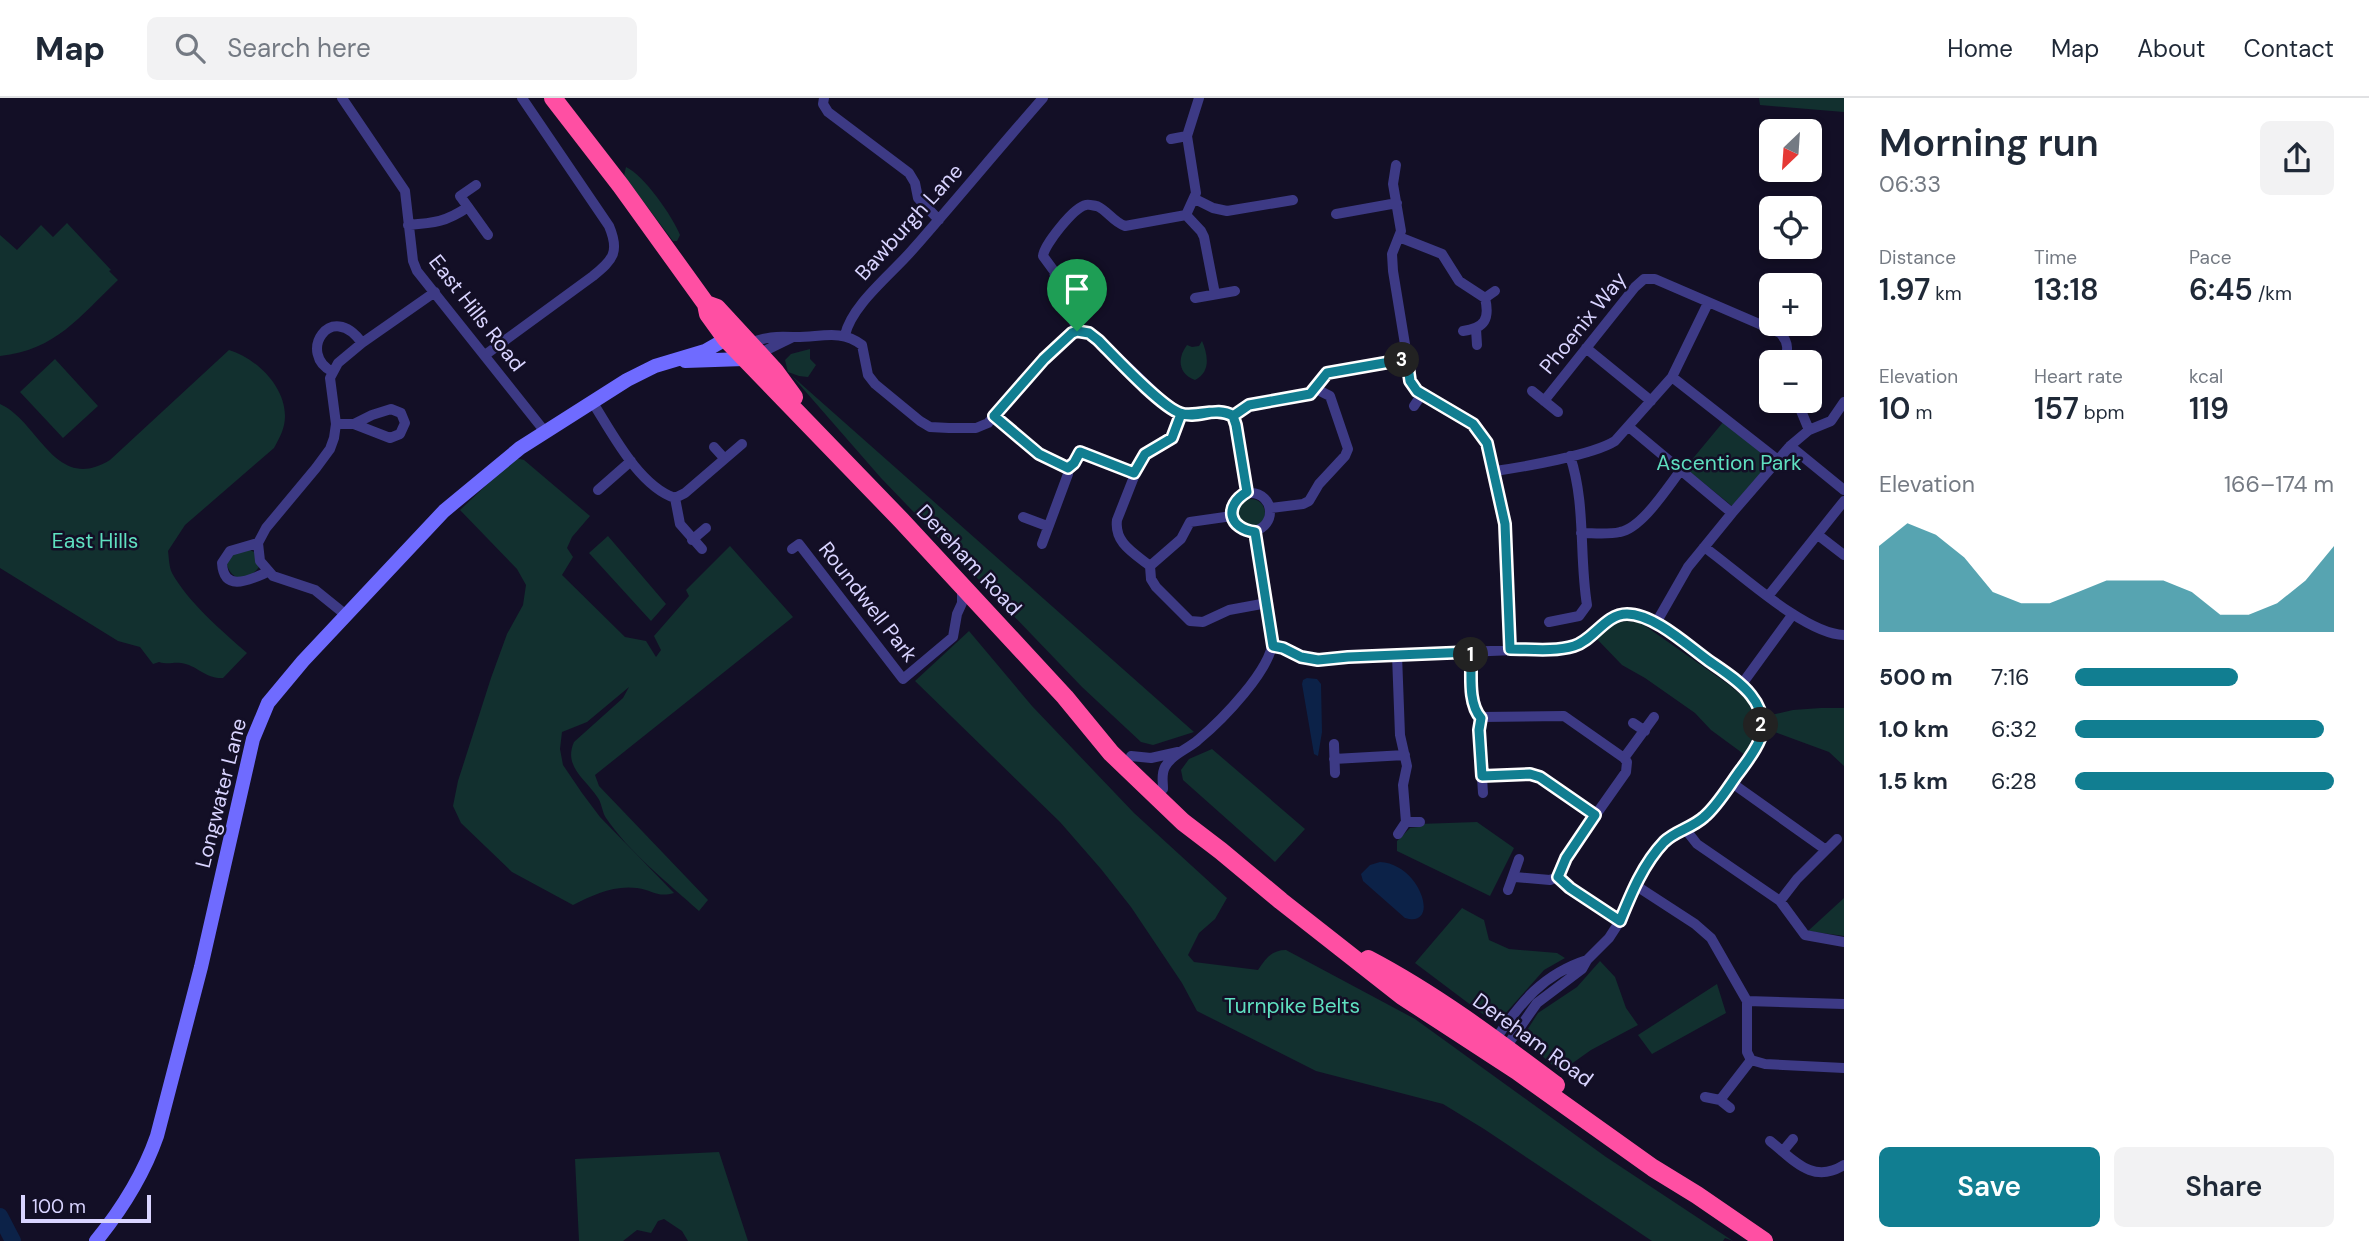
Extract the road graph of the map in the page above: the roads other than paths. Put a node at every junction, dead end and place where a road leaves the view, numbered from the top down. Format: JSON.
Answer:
{"nodes":[{"id":1,"x":342,"y":98,"type":"edge"},
{"id":2,"x":522,"y":98,"type":"edge"},
{"id":3,"x":553,"y":98,"type":"edge"},
{"id":4,"x":824,"y":98,"type":"edge"},
{"id":5,"x":1043,"y":98,"type":"edge"},
{"id":6,"x":1199,"y":98,"type":"edge"},
{"id":7,"x":1187,"y":136,"type":"junction"},
{"id":8,"x":1171,"y":139,"type":"dead end"},
{"id":9,"x":1396,"y":165,"type":"dead end"},
{"id":10,"x":476,"y":185,"type":"dead end"},
{"id":11,"x":1195,"y":199,"type":"junction"},
{"id":12,"x":1293,"y":200,"type":"dead end"},
{"id":13,"x":1397,"y":204,"type":"junction"},
{"id":14,"x":468,"y":207,"type":"junction"},
{"id":15,"x":1336,"y":214,"type":"dead end"},
{"id":16,"x":1186,"y":215,"type":"junction"},
{"id":17,"x":939,"y":220,"type":"junction"},
{"id":18,"x":408,"y":225,"type":"junction"},
{"id":19,"x":488,"y":235,"type":"dead end"},
{"id":20,"x":1399,"y":237,"type":"junction"},
{"id":21,"x":1234,"y":291,"type":"dead end"},
{"id":22,"x":1495,"y":291,"type":"dead end"},
{"id":23,"x":435,"y":292,"type":"junction"},
{"id":24,"x":1214,"y":294,"type":"junction"},
{"id":25,"x":1195,"y":298,"type":"dead end"},
{"id":26,"x":1485,"y":298,"type":"junction"},
{"id":27,"x":1708,"y":303,"type":"junction"},
{"id":28,"x":706,"y":304,"type":"junction"},
{"id":29,"x":1476,"y":329,"type":"junction"},
{"id":30,"x":1077,"y":331,"type":"junction"},
{"id":31,"x":1463,"y":331,"type":"dead end"},
{"id":32,"x":845,"y":335,"type":"junction"},
{"id":33,"x":726,"y":339,"type":"junction"},
{"id":34,"x":362,"y":343,"type":"junction"},
{"id":35,"x":1477,"y":345,"type":"dead end"},
{"id":36,"x":1586,"y":348,"type":"junction"},
{"id":37,"x":1787,"y":350,"type":"edge"},
{"id":38,"x":751,"y":352,"type":"junction"},
{"id":39,"x":485,"y":355,"type":"junction"},
{"id":40,"x":1407,"y":359,"type":"junction"},
{"id":41,"x":676,"y":361,"type":"junction"},
{"id":42,"x":333,"y":372,"type":"junction"},
{"id":43,"x":1672,"y":377,"type":"junction"},
{"id":44,"x":1316,"y":389,"type":"junction"},
{"id":45,"x":1532,"y":391,"type":"dead end"},
{"id":46,"x":1422,"y":394,"type":"junction"},
{"id":47,"x":1544,"y":401,"type":"junction"},
{"id":48,"x":1651,"y":401,"type":"junction"},
{"id":49,"x":1844,"y":402,"type":"edge"},
{"id":50,"x":593,"y":403,"type":"junction"},
{"id":51,"x":1414,"y":406,"type":"dead end"},
{"id":52,"x":1558,"y":412,"type":"dead end"},
{"id":53,"x":1802,"y":413,"type":"edge"},
{"id":54,"x":1181,"y":414,"type":"junction"},
{"id":55,"x":994,"y":416,"type":"junction"},
{"id":56,"x":1233,"y":416,"type":"junction"},
{"id":57,"x":336,"y":424,"type":"junction"},
{"id":58,"x":354,"y":424,"type":"junction"},
{"id":59,"x":1629,"y":427,"type":"junction"},
{"id":60,"x":1809,"y":430,"type":"junction"},
{"id":61,"x":547,"y":433,"type":"junction"},
{"id":62,"x":742,"y":444,"type":"dead end"},
{"id":63,"x":1790,"y":446,"type":"junction"},
{"id":64,"x":714,"y":447,"type":"dead end"},
{"id":65,"x":1570,"y":456,"type":"junction"},
{"id":66,"x":724,"y":458,"type":"junction"},
{"id":67,"x":1778,"y":460,"type":"junction"},
{"id":68,"x":631,"y":461,"type":"junction"},
{"id":69,"x":1068,"y":468,"type":"junction"},
{"id":70,"x":1681,"y":470,"type":"junction"},
{"id":71,"x":1494,"y":471,"type":"junction"},
{"id":72,"x":1134,"y":473,"type":"junction"},
{"id":73,"x":598,"y":490,"type":"dead end"},
{"id":74,"x":1844,"y":490,"type":"edge"},
{"id":75,"x":1247,"y":492,"type":"junction"},
{"id":76,"x":675,"y":498,"type":"junction"},
{"id":77,"x":1844,"y":501,"type":"edge"},
{"id":78,"x":1271,"y":508,"type":"junction"},
{"id":79,"x":1732,"y":513,"type":"junction"},
{"id":80,"x":1232,"y":516,"type":"junction"},
{"id":81,"x":1023,"y":517,"type":"dead end"},
{"id":82,"x":1047,"y":526,"type":"junction"},
{"id":83,"x":706,"y":528,"type":"dead end"},
{"id":84,"x":1255,"y":532,"type":"junction"},
{"id":85,"x":1581,"y":533,"type":"junction"},
{"id":86,"x":1818,"y":535,"type":"junction"},
{"id":87,"x":692,"y":540,"type":"junction"},
{"id":88,"x":258,"y":543,"type":"junction"},
{"id":89,"x":799,"y":543,"type":"dead end"},
{"id":90,"x":1042,"y":544,"type":"dead end"},
{"id":91,"x":1704,"y":547,"type":"junction"},
{"id":92,"x":702,"y":550,"type":"dead end"},
{"id":93,"x":1844,"y":555,"type":"edge"},
{"id":94,"x":1150,"y":566,"type":"junction"},
{"id":95,"x":268,"y":572,"type":"junction"},
{"id":96,"x":962,"y":587,"type":"junction"},
{"id":97,"x":1769,"y":595,"type":"junction"},
{"id":98,"x":1267,"y":603,"type":"junction"},
{"id":99,"x":987,"y":613,"type":"junction"},
{"id":100,"x":957,"y":614,"type":"junction"},
{"id":101,"x":1793,"y":614,"type":"junction"},
{"id":102,"x":346,"y":615,"type":"junction"},
{"id":103,"x":1549,"y":622,"type":"dead end"},
{"id":104,"x":1656,"y":623,"type":"junction"},
{"id":105,"x":1844,"y":635,"type":"edge"},
{"id":106,"x":1273,"y":646,"type":"junction"},
{"id":107,"x":1510,"y":649,"type":"junction"},
{"id":108,"x":1471,"y":652,"type":"junction"},
{"id":109,"x":1396,"y":655,"type":"junction"},
{"id":110,"x":1742,"y":684,"type":"junction"},
{"id":111,"x":1065,"y":697,"type":"junction"},
{"id":112,"x":1654,"y":717,"type":"dead end"},
{"id":113,"x":1481,"y":718,"type":"junction"},
{"id":114,"x":1633,"y":723,"type":"dead end"},
{"id":115,"x":1645,"y":731,"type":"junction"},
{"id":116,"x":1334,"y":744,"type":"dead end"},
{"id":117,"x":1180,"y":751,"type":"junction"},
{"id":118,"x":1405,"y":755,"type":"junction"},
{"id":119,"x":1130,"y":756,"type":"junction"},
{"id":120,"x":1624,"y":758,"type":"junction"},
{"id":121,"x":1334,"y":759,"type":"junction"},
{"id":122,"x":1335,"y":773,"type":"dead end"},
{"id":123,"x":1482,"y":776,"type":"junction"},
{"id":124,"x":1732,"y":783,"type":"junction"},
{"id":125,"x":1163,"y":789,"type":"junction"},
{"id":126,"x":1482,"y":793,"type":"dead end"},
{"id":127,"x":1595,"y":815,"type":"junction"},
{"id":128,"x":1406,"y":822,"type":"junction"},
{"id":129,"x":1420,"y":822,"type":"dead end"},
{"id":130,"x":1686,"y":830,"type":"junction"},
{"id":131,"x":1398,"y":834,"type":"dead end"},
{"id":132,"x":1837,"y":839,"type":"dead end"},
{"id":133,"x":1221,"y":850,"type":"junction"},
{"id":134,"x":1826,"y":850,"type":"junction"},
{"id":135,"x":1519,"y":859,"type":"dead end"},
{"id":136,"x":1514,"y":877,"type":"junction"},
{"id":137,"x":1558,"y":877,"type":"junction"},
{"id":138,"x":1635,"y":885,"type":"junction"},
{"id":139,"x":1508,"y":890,"type":"dead end"},
{"id":140,"x":1780,"y":901,"type":"junction"},
{"id":141,"x":1620,"y":921,"type":"junction"},
{"id":142,"x":1844,"y":942,"type":"edge"},
{"id":143,"x":1747,"y":1001,"type":"junction"},
{"id":144,"x":1844,"y":1004,"type":"edge"},
{"id":145,"x":1498,"y":1047,"type":"junction"},
{"id":146,"x":1751,"y":1060,"type":"junction"},
{"id":147,"x":1844,"y":1068,"type":"edge"},
{"id":148,"x":1705,"y":1097,"type":"dead end"},
{"id":149,"x":1720,"y":1100,"type":"junction"},
{"id":150,"x":1730,"y":1108,"type":"dead end"},
{"id":151,"x":1793,"y":1139,"type":"dead end"},
{"id":152,"x":1770,"y":1141,"type":"dead end"},
{"id":153,"x":1783,"y":1151,"type":"junction"},
{"id":154,"x":1844,"y":1165,"type":"edge"},
{"id":155,"x":96,"y":1241,"type":"edge"},
{"id":156,"x":1764,"y":1241,"type":"edge"}],
"edges":[{"from":1,"to":18,"type":"street","name":"East Hills Road"},
{"from":2,"to":39,"type":"street"},
{"from":3,"to":28,"type":"highway","name":"Dereham Road"},
{"from":4,"to":17,"type":"street"},
{"from":5,"to":17,"type":"street","name":"Bawburgh Lane"},
{"from":6,"to":7,"type":"street"},
{"from":7,"to":8,"type":"street"},
{"from":7,"to":11,"type":"street"},
{"from":9,"to":13,"type":"street"},
{"from":10,"to":14,"type":"street"},
{"from":11,"to":12,"type":"street"},
{"from":11,"to":16,"type":"street"},
{"from":13,"to":15,"type":"street"},
{"from":13,"to":20,"type":"street"},
{"from":14,"to":18,"type":"street"},
{"from":14,"to":19,"type":"street"},
{"from":16,"to":24,"type":"street"},
{"from":16,"to":30,"type":"street"},
{"from":17,"to":32,"type":"street","name":"Bawburgh Lane"},
{"from":18,"to":23,"type":"street","name":"East Hills Road"},
{"from":20,"to":26,"type":"street"},
{"from":20,"to":40,"type":"street"},
{"from":21,"to":24,"type":"street"},
{"from":22,"to":26,"type":"street"},
{"from":23,"to":34,"type":"street"},
{"from":23,"to":39,"type":"street","name":"East Hills Road"},
{"from":24,"to":25,"type":"street"},
{"from":26,"to":29,"type":"street"},
{"from":27,"to":36,"type":"street","name":"Phoenix Way"},
{"from":27,"to":37,"type":"street","name":"Phoenix Way"},
{"from":27,"to":43,"type":"street"},
{"from":28,"to":33,"type":"highway","name":"Dereham Road"},
{"from":28,"to":38,"type":"highway","name":"Dereham Road"},
{"from":29,"to":31,"type":"street"},
{"from":29,"to":35,"type":"street"},
{"from":30,"to":54,"type":"street"},
{"from":30,"to":55,"type":"street"},
{"from":32,"to":38,"type":"street"},
{"from":32,"to":55,"type":"street"},
{"from":33,"to":38,"type":"highway","name":"Dereham Road"},
{"from":33,"to":41,"type":"street","name":"Longwater Lane"},
{"from":34,"to":42,"type":"street"},
{"from":34,"to":42,"type":"street"},
{"from":36,"to":47,"type":"street","name":"Phoenix Way"},
{"from":36,"to":48,"type":"street"},
{"from":38,"to":41,"type":"street","name":"Longwater Lane"},
{"from":38,"to":96,"type":"highway","name":"Dereham Road"},
{"from":39,"to":61,"type":"street","name":"East Hills Road"},
{"from":40,"to":44,"type":"street"},
{"from":40,"to":46,"type":"street"},
{"from":41,"to":50,"type":"street","name":"Longwater Lane"},
{"from":42,"to":57,"type":"street"},
{"from":43,"to":48,"type":"street"},
{"from":43,"to":67,"type":"street"},
{"from":44,"to":56,"type":"street"},
{"from":44,"to":78,"type":"street"},
{"from":45,"to":47,"type":"street","name":"Phoenix Way"},
{"from":46,"to":51,"type":"street"},
{"from":46,"to":71,"type":"street"},
{"from":47,"to":52,"type":"street","name":"Phoenix Way"},
{"from":48,"to":59,"type":"street"},
{"from":49,"to":60,"type":"street"},
{"from":50,"to":61,"type":"street","name":"Longwater Lane"},
{"from":50,"to":68,"type":"street"},
{"from":53,"to":60,"type":"street"},
{"from":54,"to":56,"type":"street"},
{"from":54,"to":72,"type":"street"},
{"from":55,"to":69,"type":"street"},
{"from":56,"to":75,"type":"street"},
{"from":57,"to":58,"type":"street"},
{"from":57,"to":88,"type":"street"},
{"from":58,"to":58,"type":"street"},
{"from":59,"to":65,"type":"street"},
{"from":59,"to":70,"type":"street"},
{"from":60,"to":63,"type":"street"},
{"from":61,"to":102,"type":"street","name":"Longwater Lane"},
{"from":62,"to":66,"type":"street"},
{"from":63,"to":67,"type":"street"},
{"from":63,"to":74,"type":"street"},
{"from":64,"to":66,"type":"street"},
{"from":65,"to":71,"type":"street"},
{"from":65,"to":85,"type":"street"},
{"from":66,"to":76,"type":"street"},
{"from":67,"to":79,"type":"street"},
{"from":68,"to":73,"type":"street"},
{"from":68,"to":76,"type":"street"},
{"from":69,"to":72,"type":"street"},
{"from":69,"to":82,"type":"street"},
{"from":70,"to":79,"type":"street"},
{"from":70,"to":85,"type":"street"},
{"from":71,"to":107,"type":"street"},
{"from":72,"to":94,"type":"street"},
{"from":75,"to":78,"type":"street"},
{"from":75,"to":80,"type":"street"},
{"from":76,"to":87,"type":"street"},
{"from":77,"to":86,"type":"street"},
{"from":78,"to":84,"type":"street"},
{"from":79,"to":91,"type":"street"},
{"from":80,"to":84,"type":"street"},
{"from":80,"to":94,"type":"street"},
{"from":81,"to":82,"type":"street"},
{"from":82,"to":90,"type":"street"},
{"from":83,"to":87,"type":"street"},
{"from":84,"to":98,"type":"street"},
{"from":85,"to":103,"type":"street"},
{"from":86,"to":93,"type":"street"},
{"from":86,"to":97,"type":"street"},
{"from":87,"to":92,"type":"street"},
{"from":88,"to":95,"type":"street"},
{"from":88,"to":95,"type":"street"},
{"from":89,"to":100,"type":"street","name":"Roundwell Park"},
{"from":91,"to":97,"type":"street"},
{"from":91,"to":104,"type":"street"},
{"from":94,"to":98,"type":"street"},
{"from":95,"to":102,"type":"street"},
{"from":96,"to":99,"type":"highway","name":"Dereham Road"},
{"from":96,"to":100,"type":"street","name":"Roundwell Park"},
{"from":97,"to":101,"type":"street"},
{"from":98,"to":106,"type":"street"},
{"from":99,"to":100,"type":"street"},
{"from":99,"to":111,"type":"highway","name":"Dereham Road"},
{"from":101,"to":105,"type":"street"},
{"from":101,"to":110,"type":"street"},
{"from":102,"to":155,"type":"street","name":"Longwater Lane"},
{"from":104,"to":107,"type":"street"},
{"from":104,"to":110,"type":"street"},
{"from":106,"to":109,"type":"street"},
{"from":106,"to":117,"type":"street"},
{"from":107,"to":108,"type":"street"},
{"from":108,"to":109,"type":"street"},
{"from":108,"to":113,"type":"street"},
{"from":109,"to":118,"type":"street"},
{"from":110,"to":124,"type":"street"},
{"from":111,"to":119,"type":"highway","name":"Dereham Road"},
{"from":111,"to":133,"type":"highway","name":"Dereham Road"},
{"from":112,"to":115,"type":"street"},
{"from":113,"to":120,"type":"street"},
{"from":113,"to":123,"type":"street"},
{"from":114,"to":115,"type":"street"},
{"from":115,"to":120,"type":"street"},
{"from":116,"to":121,"type":"street"},
{"from":117,"to":119,"type":"street"},
{"from":117,"to":125,"type":"street"},
{"from":118,"to":121,"type":"street"},
{"from":118,"to":128,"type":"street"},
{"from":119,"to":125,"type":"highway","name":"Dereham Road"},
{"from":120,"to":127,"type":"street"},
{"from":121,"to":122,"type":"street"},
{"from":123,"to":126,"type":"street"},
{"from":123,"to":127,"type":"street"},
{"from":124,"to":130,"type":"street"},
{"from":124,"to":134,"type":"street"},
{"from":125,"to":133,"type":"highway","name":"Dereham Road"},
{"from":127,"to":137,"type":"street"},
{"from":128,"to":129,"type":"street"},
{"from":128,"to":131,"type":"street"},
{"from":130,"to":138,"type":"street"},
{"from":130,"to":140,"type":"street"},
{"from":132,"to":134,"type":"street"},
{"from":133,"to":145,"type":"highway","name":"Dereham Road"},
{"from":134,"to":140,"type":"street"},
{"from":135,"to":136,"type":"street"},
{"from":136,"to":137,"type":"street"},
{"from":136,"to":139,"type":"street"},
{"from":137,"to":141,"type":"street"},
{"from":138,"to":141,"type":"street"},
{"from":138,"to":143,"type":"street"},
{"from":140,"to":142,"type":"street"},
{"from":141,"to":145,"type":"street"},
{"from":143,"to":144,"type":"street"},
{"from":143,"to":146,"type":"street"},
{"from":145,"to":156,"type":"highway","name":"Dereham Road"},
{"from":146,"to":147,"type":"street"},
{"from":146,"to":149,"type":"street"},
{"from":148,"to":149,"type":"street"},
{"from":149,"to":150,"type":"street"},
{"from":151,"to":153,"type":"street"},
{"from":152,"to":153,"type":"street"},
{"from":153,"to":154,"type":"street"}]}
